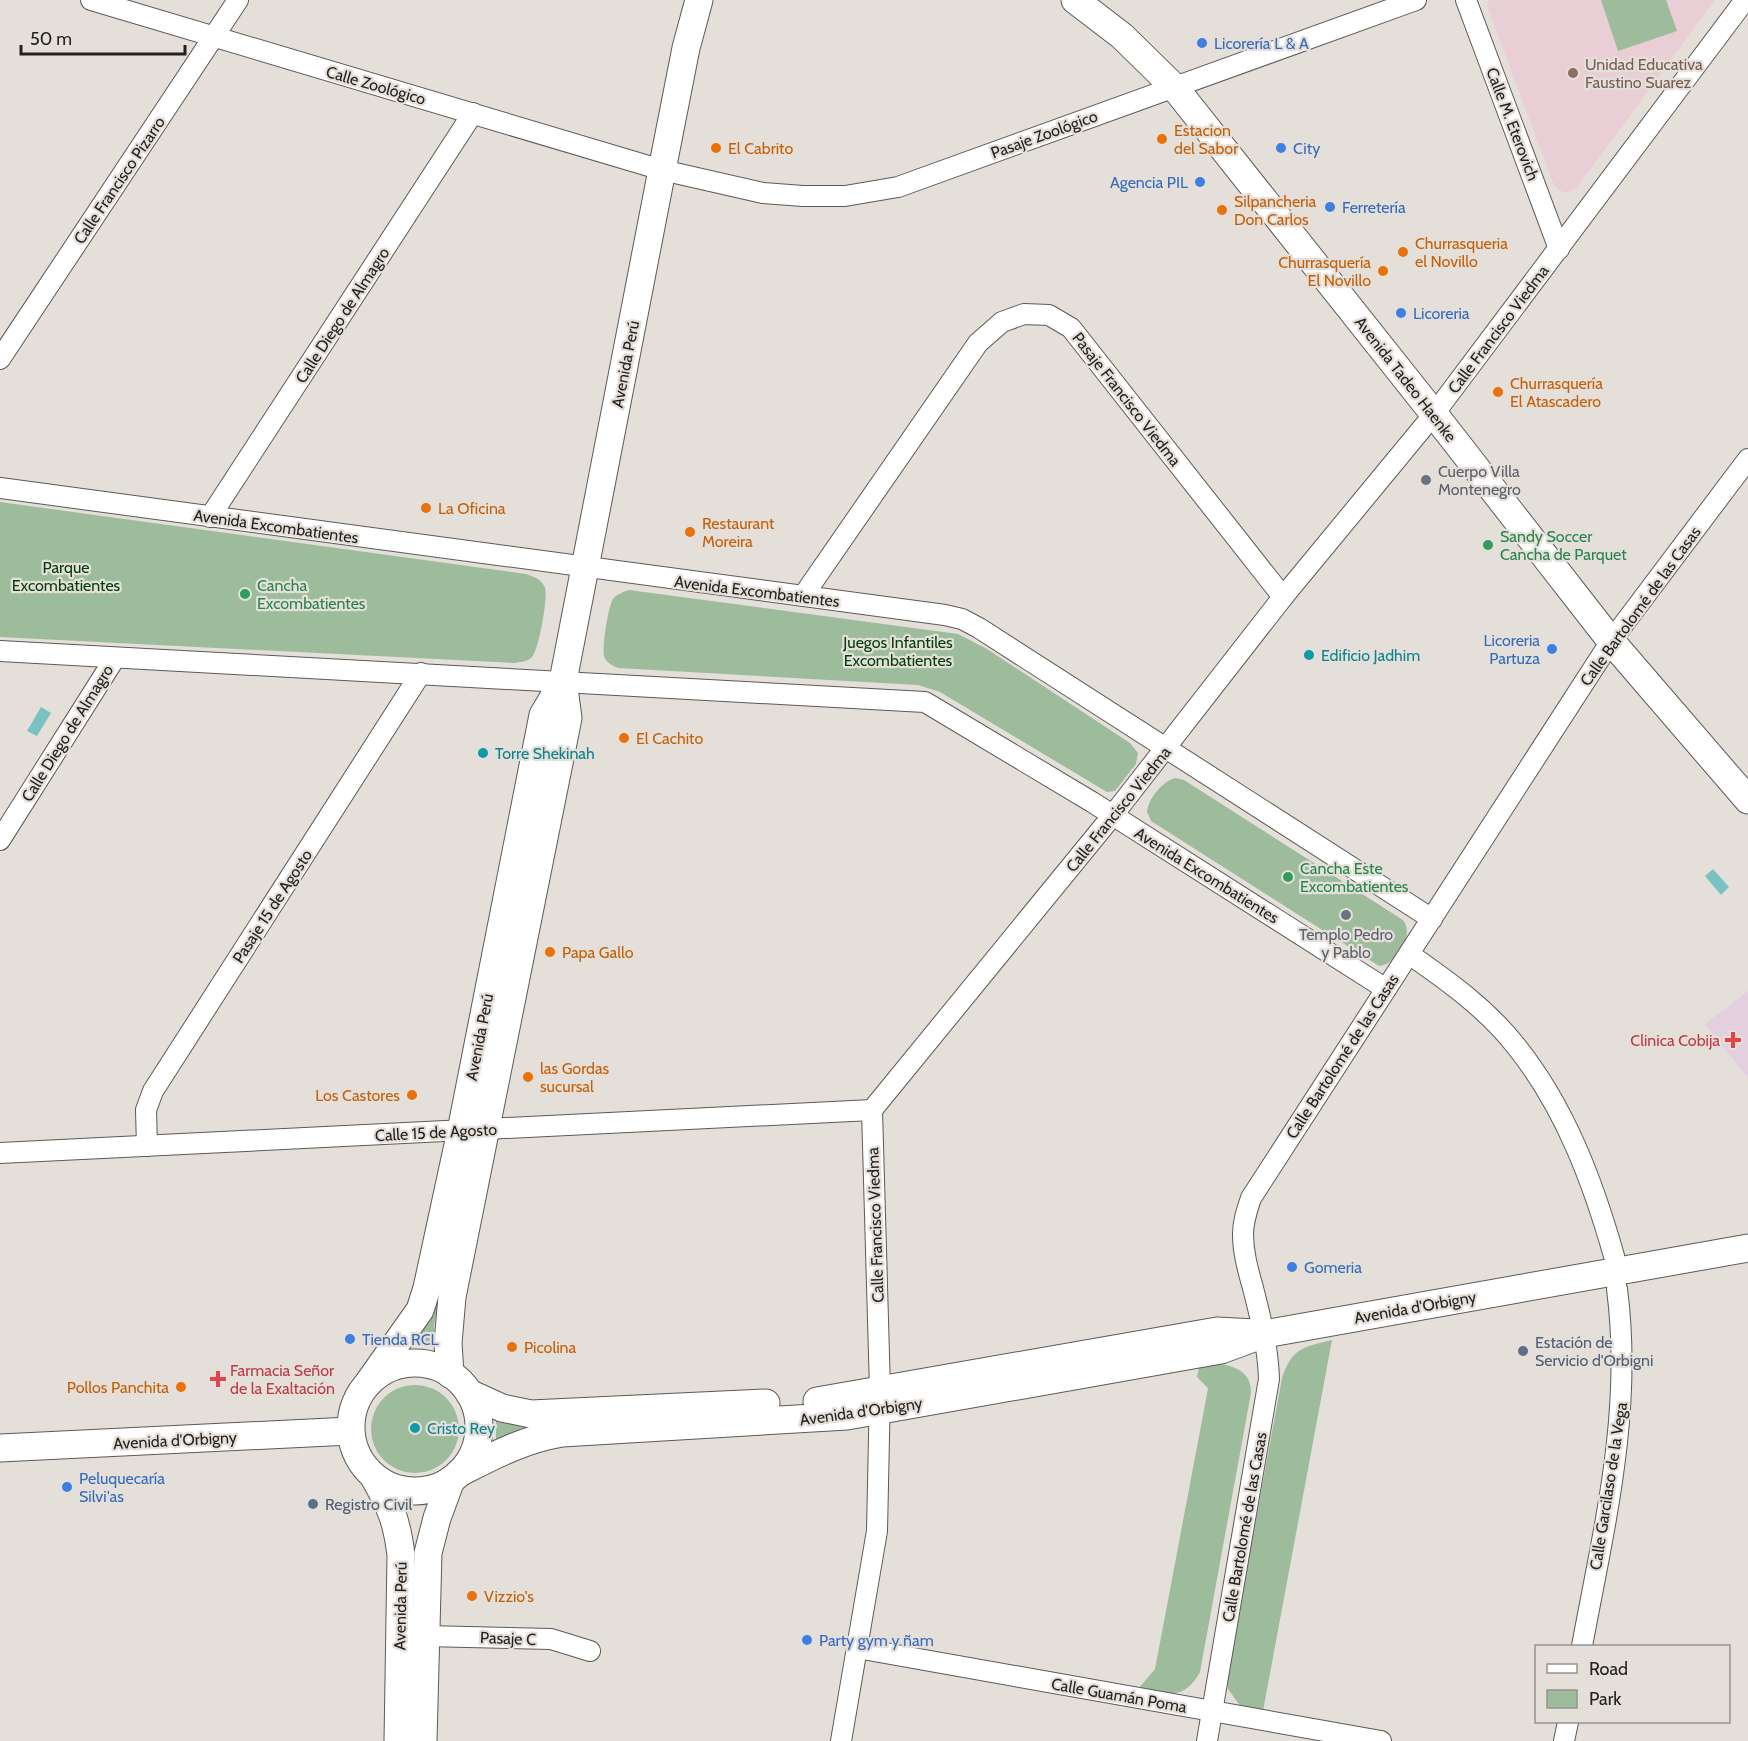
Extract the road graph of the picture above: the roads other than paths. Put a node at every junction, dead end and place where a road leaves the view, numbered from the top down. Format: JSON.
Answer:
{"nodes":[{"id":1,"x":91,"y":0,"type":"edge"},
{"id":2,"x":238,"y":0,"type":"edge"},
{"id":3,"x":684,"y":0,"type":"edge"},
{"id":4,"x":699,"y":0,"type":"edge"},
{"id":5,"x":1075,"y":0,"type":"edge"},
{"id":6,"x":1416,"y":0,"type":"edge"},
{"id":7,"x":1466,"y":0,"type":"edge"},
{"id":8,"x":1745,"y":0,"type":"edge"},
{"id":9,"x":215,"y":37,"type":"junction"},
{"id":10,"x":686,"y":48,"type":"junction"},
{"id":11,"x":1175,"y":88,"type":"junction"},
{"id":12,"x":473,"y":113,"type":"junction"},
{"id":13,"x":662,"y":170,"type":"junction"},
{"id":14,"x":1560,"y":249,"type":"junction"},
{"id":15,"x":0,"y":359,"type":"edge"},
{"id":16,"x":1434,"y":414,"type":"junction"},
{"id":17,"x":1748,"y":459,"type":"edge"},
{"id":18,"x":0,"y":488,"type":"edge"},
{"id":19,"x":210,"y":517,"type":"junction"},
{"id":20,"x":586,"y":568,"type":"junction"},
{"id":21,"x":804,"y":596,"type":"junction"},
{"id":22,"x":1283,"y":597,"type":"junction"},
{"id":23,"x":1611,"y":641,"type":"junction"},
{"id":24,"x":0,"y":651,"type":"edge"},
{"id":25,"x":115,"y":658,"type":"junction"},
{"id":26,"x":422,"y":673,"type":"junction"},
{"id":27,"x":563,"y":681,"type":"junction"},
{"id":28,"x":1166,"y":749,"type":"junction"},
{"id":29,"x":1748,"y":800,"type":"edge"},
{"id":30,"x":1113,"y":815,"type":"junction"},
{"id":31,"x":0,"y":840,"type":"edge"},
{"id":32,"x":1432,"y":919,"type":"junction"},
{"id":33,"x":1409,"y":954,"type":"junction"},
{"id":34,"x":1386,"y":989,"type":"junction"},
{"id":35,"x":872,"y":1110,"type":"junction"},
{"id":36,"x":474,"y":1130,"type":"junction"},
{"id":37,"x":147,"y":1146,"type":"junction"},
{"id":38,"x":0,"y":1153,"type":"edge"},
{"id":39,"x":1748,"y":1232,"type":"edge"},
{"id":40,"x":1748,"y":1248,"type":"edge"},
{"id":41,"x":1614,"y":1256,"type":"junction"},
{"id":42,"x":1748,"y":1266,"type":"edge"},
{"id":43,"x":1565,"y":1280,"type":"junction"},
{"id":44,"x":1617,"y":1290,"type":"junction"},
{"id":45,"x":1264,"y":1334,"type":"junction"},
{"id":46,"x":369,"y":1382,"type":"junction"},
{"id":47,"x":460,"y":1384,"type":"junction"},
{"id":48,"x":879,"y":1400,"type":"junction"},
{"id":49,"x":350,"y":1431,"type":"junction"},
{"id":50,"x":0,"y":1448,"type":"edge"},
{"id":51,"x":374,"y":1477,"type":"junction"},
{"id":52,"x":455,"y":1477,"type":"junction"},
{"id":53,"x":425,"y":1636,"type":"junction"},
{"id":54,"x":1582,"y":1645,"type":"edge"},
{"id":55,"x":856,"y":1648,"type":"junction"},
{"id":56,"x":590,"y":1651,"type":"dead end"},
{"id":57,"x":1213,"y":1711,"type":"junction"},
{"id":58,"x":1568,"y":1723,"type":"edge"},
{"id":59,"x":398,"y":1741,"type":"edge"},
{"id":60,"x":423,"y":1741,"type":"edge"},
{"id":61,"x":841,"y":1741,"type":"edge"},
{"id":62,"x":1207,"y":1741,"type":"edge"},
{"id":63,"x":1381,"y":1741,"type":"edge"},
{"id":64,"x":1564,"y":1741,"type":"edge"}],
"edges":[{"from":1,"to":9,"type":"street","name":"Calle Zoológico"},
{"from":2,"to":9,"type":"street","name":"Calle Francisco Pizarro"},
{"from":3,"to":10,"type":"main road","name":"Avenida Perú"},
{"from":4,"to":10,"type":"main road","name":"Avenida Perú"},
{"from":5,"to":11,"type":"main road","name":"Avenida Tadeo Haenke"},
{"from":6,"to":11,"type":"street","name":"Pasaje Zoológico"},
{"from":7,"to":14,"type":"street","name":"Calle M. Eterovich"},
{"from":8,"to":14,"type":"street","name":"Calle Francisco Viedma"},
{"from":9,"to":12,"type":"street","name":"Calle Zoológico"},
{"from":9,"to":15,"type":"street","name":"Calle Francisco Pizarro"},
{"from":10,"to":13,"type":"main road","name":"Avenida Perú"},
{"from":11,"to":13,"type":"street","name":"Pasaje Zoológico"},
{"from":11,"to":16,"type":"main road","name":"Avenida Tadeo Haenke"},
{"from":12,"to":13,"type":"street","name":"Calle Zoológico"},
{"from":12,"to":19,"type":"street","name":"Calle Diego de Almagro"},
{"from":13,"to":20,"type":"main road","name":"Avenida Perú"},
{"from":14,"to":16,"type":"street","name":"Calle Francisco Viedma"},
{"from":16,"to":22,"type":"street","name":"Calle Francisco Viedma"},
{"from":16,"to":23,"type":"main road","name":"Avenida Tadeo Haenke"},
{"from":17,"to":23,"type":"street","name":"Calle Bartolomé de las Casas"},
{"from":18,"to":19,"type":"street","name":"Avenida Excombatientes"},
{"from":19,"to":20,"type":"street","name":"Avenida Excombatientes"},
{"from":20,"to":21,"type":"street","name":"Avenida Excombatientes"},
{"from":20,"to":27,"type":"main road","name":"Avenida Perú"},
{"from":21,"to":22,"type":"street","name":"Pasaje Francisco Viedma"},
{"from":21,"to":28,"type":"street","name":"Avenida Excombatientes"},
{"from":22,"to":28,"type":"street","name":"Calle Francisco Viedma"},
{"from":23,"to":29,"type":"main road","name":"Avenida Tadeo Haenke"},
{"from":23,"to":32,"type":"street","name":"Calle Bartolomé de las Casas"},
{"from":24,"to":25,"type":"street","name":"Avenida Excombatientes"},
{"from":25,"to":26,"type":"street","name":"Avenida Excombatientes"},
{"from":25,"to":31,"type":"street","name":"Calle Diego de Almagro"},
{"from":26,"to":27,"type":"street","name":"Avenida Excombatientes"},
{"from":26,"to":37,"type":"street","name":"Pasaje 15 de Agosto"},
{"from":27,"to":30,"type":"street","name":"Avenida Excombatientes"},
{"from":27,"to":36,"type":"main road","name":"Avenida Perú"},
{"from":28,"to":30,"type":"street","name":"Calle Francisco Viedma"},
{"from":28,"to":32,"type":"street","name":"Avenida Excombatientes"},
{"from":30,"to":34,"type":"street","name":"Avenida Excombatientes"},
{"from":30,"to":35,"type":"street","name":"Calle Francisco Viedma"},
{"from":32,"to":33,"type":"street","name":"Calle Bartolomé de las Casas"},
{"from":33,"to":34,"type":"street","name":"Calle Bartolomé de las Casas"},
{"from":33,"to":41,"type":"street"},
{"from":34,"to":45,"type":"street","name":"Calle Bartolomé de las Casas"},
{"from":35,"to":36,"type":"street","name":"Calle 15 de Agosto"},
{"from":35,"to":48,"type":"street","name":"Calle Francisco Viedma"},
{"from":36,"to":37,"type":"street","name":"Calle 15 de Agosto"},
{"from":36,"to":46,"type":"main road","name":"Avenida Perú"},
{"from":36,"to":47,"type":"main road","name":"Avenida Perú"},
{"from":37,"to":38,"type":"street","name":"Calle 15 de Agosto"},
{"from":39,"to":41,"type":"main road","name":"Avenida d'Orbigny"},
{"from":40,"to":43,"type":"main road"},
{"from":41,"to":43,"type":"main road","name":"Avenida d'Orbigny"},
{"from":42,"to":44,"type":"main road"},
{"from":43,"to":44,"type":"main road"},
{"from":43,"to":45,"type":"main road","name":"Avenida d'Orbigny"},
{"from":44,"to":54,"type":"street","name":"Calle Garcilaso de la Vega"},
{"from":45,"to":48,"type":"main road","name":"Avenida d'Orbigny"},
{"from":45,"to":57,"type":"street","name":"Calle Bartolomé de las Casas"},
{"from":46,"to":47,"type":"main road"},
{"from":46,"to":49,"type":"main road"},
{"from":47,"to":48,"type":"main road","name":"Avenida d'Orbigny"},
{"from":47,"to":52,"type":"main road"},
{"from":48,"to":52,"type":"main road","name":"Avenida d'Orbigny"},
{"from":48,"to":55,"type":"street","name":"Calle Francisco Viedma"},
{"from":49,"to":50,"type":"main road","name":"Avenida d'Orbigny"},
{"from":49,"to":51,"type":"main road"},
{"from":51,"to":52,"type":"main road"},
{"from":51,"to":59,"type":"main road","name":"Avenida Perú"},
{"from":52,"to":53,"type":"main road","name":"Avenida Perú"},
{"from":53,"to":56,"type":"street","name":"Pasaje C"},
{"from":53,"to":60,"type":"main road","name":"Avenida Perú"},
{"from":55,"to":57,"type":"street","name":"Calle Guamán Poma"},
{"from":55,"to":61,"type":"street","name":"Calle Francisco Viedma"},
{"from":57,"to":62,"type":"street","name":"Calle Bartolomé de las Casas"},
{"from":57,"to":63,"type":"street","name":"Calle Guamán Poma"},
{"from":58,"to":64,"type":"street"}]}
